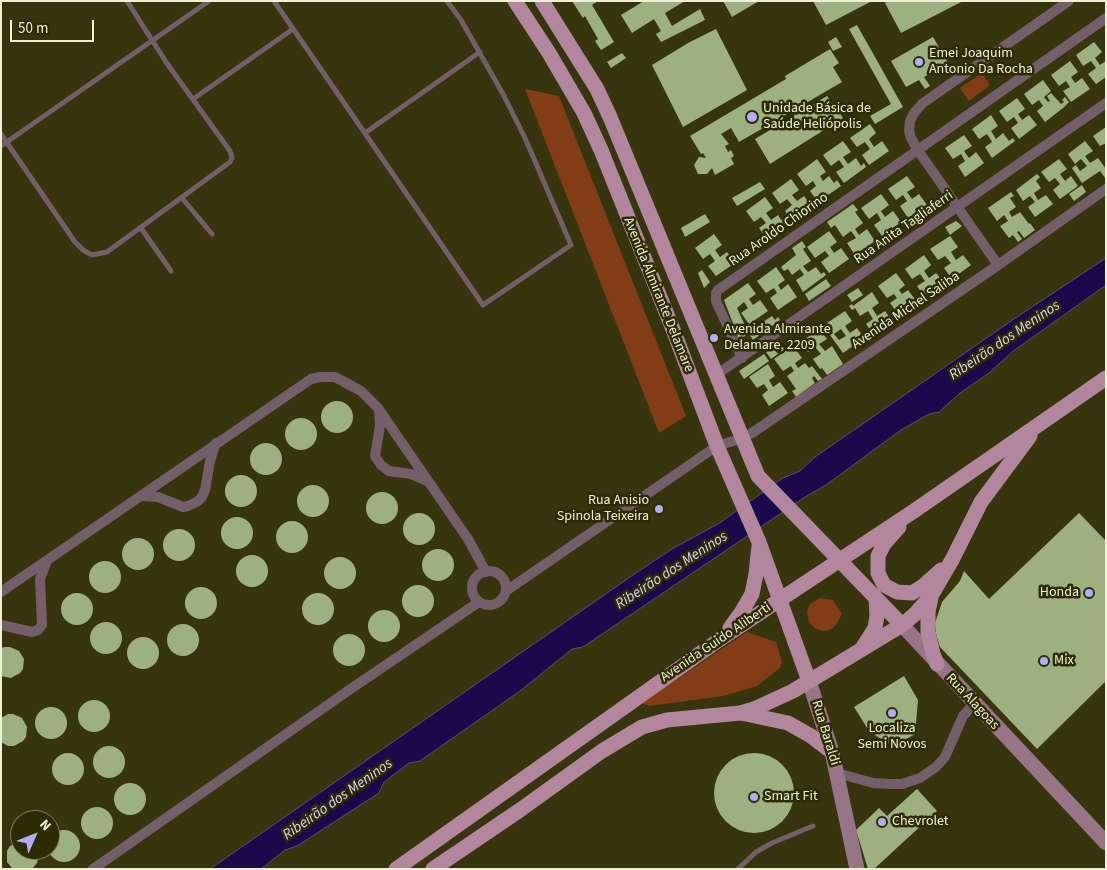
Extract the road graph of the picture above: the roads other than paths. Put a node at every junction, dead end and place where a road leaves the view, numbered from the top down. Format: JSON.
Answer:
{"nodes":[{"id":1,"x":127,"y":1,"type":"edge"},
{"id":2,"x":209,"y":1,"type":"edge"},
{"id":3,"x":274,"y":1,"type":"edge"},
{"id":4,"x":447,"y":1,"type":"edge"},
{"id":5,"x":515,"y":1,"type":"edge"},
{"id":6,"x":542,"y":1,"type":"edge"},
{"id":7,"x":1069,"y":1,"type":"edge"},
{"id":8,"x":1106,"y":18,"type":"edge"},
{"id":9,"x":293,"y":29,"type":"junction"},
{"id":10,"x":152,"y":41,"type":"junction"},
{"id":11,"x":480,"y":52,"type":"junction"},
{"id":12,"x":560,"y":71,"type":"junction"},
{"id":13,"x":193,"y":99,"type":"junction"},
{"id":14,"x":1106,"y":103,"type":"edge"},
{"id":15,"x":365,"y":133,"type":"junction"},
{"id":16,"x":1,"y":134,"type":"edge"},
{"id":17,"x":7,"y":142,"type":"junction"},
{"id":18,"x":1,"y":146,"type":"edge"},
{"id":19,"x":917,"y":149,"type":"junction"},
{"id":20,"x":627,"y":156,"type":"junction"},
{"id":21,"x":1106,"y":189,"type":"edge"},
{"id":22,"x":182,"y":198,"type":"junction"},
{"id":23,"x":958,"y":207,"type":"junction"},
{"id":24,"x":141,"y":228,"type":"junction"},
{"id":25,"x":212,"y":234,"type":"dead end"},
{"id":26,"x":998,"y":265,"type":"junction"},
{"id":27,"x":171,"y":271,"type":"dead end"},
{"id":28,"x":742,"y":358,"type":"junction"},
{"id":29,"x":716,"y":375,"type":"junction"},
{"id":30,"x":1106,"y":378,"type":"edge"},
{"id":31,"x":379,"y":409,"type":"junction"},
{"id":32,"x":1040,"y":423,"type":"junction"},
{"id":33,"x":743,"y":438,"type":"junction"},
{"id":34,"x":216,"y":443,"type":"junction"},
{"id":35,"x":717,"y":446,"type":"junction"},
{"id":36,"x":430,"y":483,"type":"junction"},
{"id":37,"x":141,"y":496,"type":"junction"},
{"id":38,"x":914,"y":511,"type":"junction"},
{"id":39,"x":758,"y":540,"type":"junction"},
{"id":40,"x":838,"y":560,"type":"junction"},
{"id":41,"x":952,"y":560,"type":"junction"},
{"id":42,"x":46,"y":561,"type":"junction"},
{"id":43,"x":486,"y":572,"type":"junction"},
{"id":44,"x":506,"y":591,"type":"junction"},
{"id":45,"x":1,"y":592,"type":"edge"},
{"id":46,"x":931,"y":596,"type":"junction"},
{"id":47,"x":876,"y":599,"type":"junction"},
{"id":48,"x":780,"y":600,"type":"junction"},
{"id":49,"x":479,"y":602,"type":"junction"},
{"id":50,"x":1,"y":625,"type":"edge"},
{"id":51,"x":902,"y":625,"type":"junction"},
{"id":52,"x":719,"y":640,"type":"junction"},
{"id":53,"x":858,"y":652,"type":"junction"},
{"id":54,"x":937,"y":664,"type":"junction"},
{"id":55,"x":809,"y":681,"type":"junction"},
{"id":56,"x":974,"y":704,"type":"junction"},
{"id":57,"x":740,"y":713,"type":"junction"},
{"id":58,"x":832,"y":752,"type":"junction"},
{"id":59,"x":837,"y":773,"type":"junction"},
{"id":60,"x":812,"y":826,"type":"dead end"},
{"id":61,"x":1106,"y":843,"type":"edge"},
{"id":62,"x":93,"y":869,"type":"edge"},
{"id":63,"x":396,"y":869,"type":"edge"},
{"id":64,"x":434,"y":869,"type":"edge"},
{"id":65,"x":738,"y":869,"type":"edge"},
{"id":66,"x":857,"y":869,"type":"edge"}],
"edges":[{"from":1,"to":10,"type":"lane"},
{"from":2,"to":10,"type":"lane"},
{"from":3,"to":9,"type":"lane"},
{"from":4,"to":11,"type":"lane"},
{"from":5,"to":12,"type":"main road","name":"Avenida Almirante Delamare"},
{"from":6,"to":20,"type":"main road","name":"Avenida Almirante Delamare"},
{"from":7,"to":19,"type":"street"},
{"from":8,"to":19,"type":"street","name":"Rua Aroldo Chiorino"},
{"from":9,"to":13,"type":"lane"},
{"from":9,"to":15,"type":"lane"},
{"from":10,"to":13,"type":"lane"},
{"from":10,"to":17,"type":"lane"},
{"from":11,"to":15,"type":"lane"},
{"from":11,"to":15,"type":"lane"},
{"from":12,"to":20,"type":"main road"},
{"from":12,"to":35,"type":"main road","name":"Avenida Almirante Delamare"},
{"from":13,"to":22,"type":"lane"},
{"from":14,"to":23,"type":"street","name":"Rua Anita Tagliaferri"},
{"from":16,"to":17,"type":"lane"},
{"from":17,"to":18,"type":"lane"},
{"from":17,"to":24,"type":"lane"},
{"from":19,"to":23,"type":"street"},
{"from":19,"to":28,"type":"street","name":"Rua Aroldo Chiorino"},
{"from":20,"to":29,"type":"main road","name":"Avenida Almirante Delamare"},
{"from":21,"to":26,"type":"street","name":"Avenida Michel Saliba"},
{"from":22,"to":24,"type":"lane"},
{"from":22,"to":25,"type":"lane"},
{"from":23,"to":26,"type":"street"},
{"from":23,"to":28,"type":"street","name":"Rua Anita Tagliaferri"},
{"from":24,"to":27,"type":"lane"},
{"from":26,"to":33,"type":"street","name":"Avenida Michel Saliba"},
{"from":28,"to":29,"type":"street","name":"Rua Anita Tagliaferri"},
{"from":29,"to":33,"type":"main road","name":"Avenida Almirante Delamare"},
{"from":30,"to":32,"type":"main road","name":"Avenida Guido Aliberti"},
{"from":31,"to":34,"type":"street"},
{"from":31,"to":36,"type":"street"},
{"from":31,"to":36,"type":"street"},
{"from":32,"to":38,"type":"main road","name":"Avenida Guido Aliberti"},
{"from":32,"to":41,"type":"main road","name":"Avenida Guido Aliberti"},
{"from":33,"to":35,"type":"street","name":"Avenida Michel Saliba"},
{"from":33,"to":40,"type":"main road","name":"Avenida Almirante Delamare"},
{"from":34,"to":37,"type":"street"},
{"from":34,"to":37,"type":"street"},
{"from":35,"to":39,"type":"main road","name":"Avenida Almirante Delamare"},
{"from":35,"to":44,"type":"street","name":"Avenida Michel Saliba"},
{"from":36,"to":43,"type":"street"},
{"from":37,"to":42,"type":"street"},
{"from":38,"to":40,"type":"main road","name":"Avenida Guido Aliberti"},
{"from":38,"to":41,"type":"main road"},
{"from":39,"to":48,"type":"main road","name":"Avenida Almirante Delamare"},
{"from":39,"to":52,"type":"main road"},
{"from":40,"to":47,"type":"main road","name":"Rua Alagoas"},
{"from":40,"to":48,"type":"main road","name":"Avenida Guido Aliberti"},
{"from":41,"to":46,"type":"main road","name":"Avenida Guido Aliberti"},
{"from":42,"to":45,"type":"street"},
{"from":42,"to":50,"type":"street"},
{"from":43,"to":44,"type":"street"},
{"from":43,"to":49,"type":"street"},
{"from":44,"to":49,"type":"street"},
{"from":46,"to":51,"type":"main road","name":"Avenida Guido Aliberti"},
{"from":46,"to":54,"type":"main road"},
{"from":47,"to":51,"type":"main road","name":"Rua Alagoas"},
{"from":47,"to":53,"type":"main road"},
{"from":48,"to":52,"type":"main road","name":"Avenida Guido Aliberti"},
{"from":48,"to":55,"type":"main road","name":"Rua Baraldi"},
{"from":49,"to":62,"type":"street"},
{"from":51,"to":53,"type":"main road","name":"Avenida Guido Aliberti"},
{"from":51,"to":54,"type":"street","name":"Rua Alagoas"},
{"from":52,"to":63,"type":"main road","name":"Avenida Guido Aliberti"},
{"from":53,"to":55,"type":"main road","name":"Avenida Guido Aliberti"},
{"from":54,"to":56,"type":"street","name":"Rua Alagoas"},
{"from":55,"to":57,"type":"main road","name":"Avenida Guido Aliberti"},
{"from":55,"to":58,"type":"street","name":"Rua Baraldi"},
{"from":56,"to":59,"type":"street"},
{"from":56,"to":61,"type":"street","name":"Rua Alagoas"},
{"from":57,"to":58,"type":"main road"},
{"from":57,"to":64,"type":"main road","name":"Avenida Guido Aliberti"},
{"from":58,"to":59,"type":"street","name":"Rua Baraldi"},
{"from":59,"to":66,"type":"street","name":"Rua Baraldi"},
{"from":60,"to":65,"type":"lane"}]}
